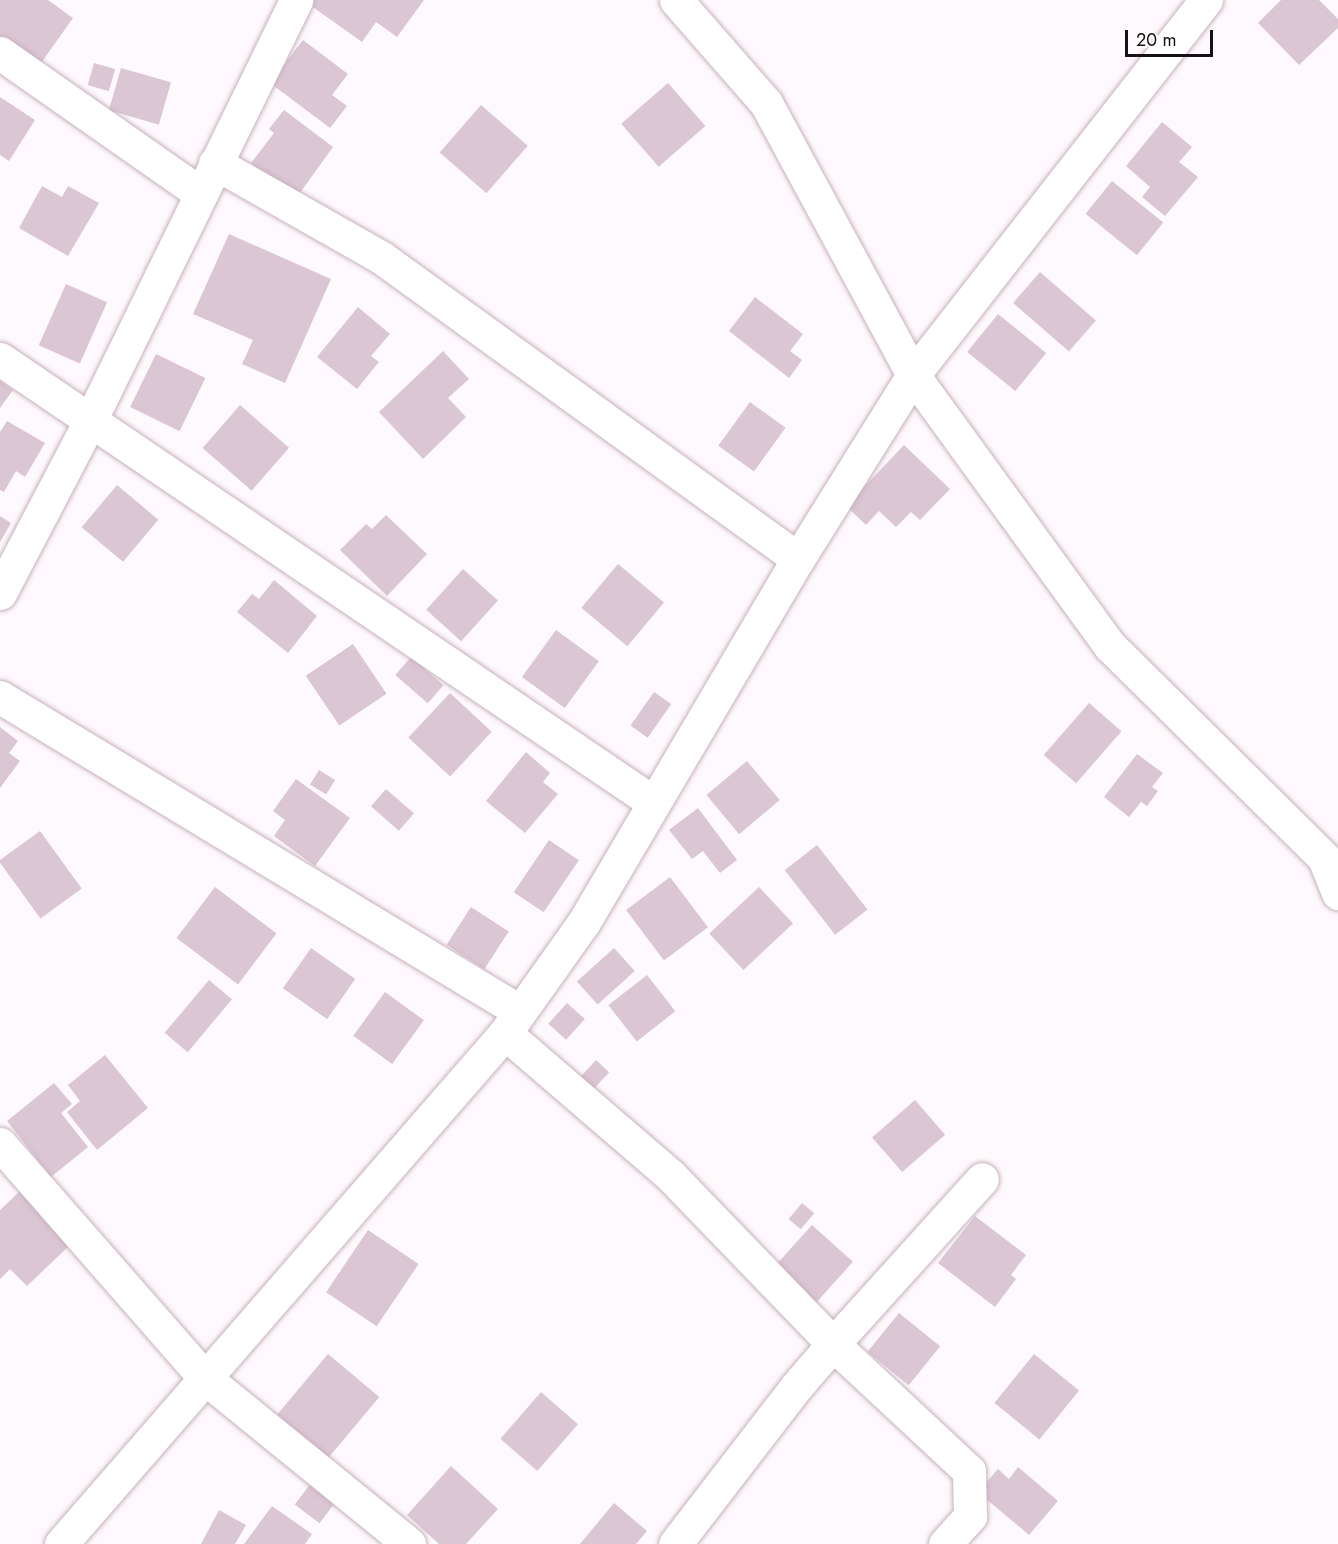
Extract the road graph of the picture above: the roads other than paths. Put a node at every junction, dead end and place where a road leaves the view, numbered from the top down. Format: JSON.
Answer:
{"nodes":[{"id":1,"x":296,"y":0,"type":"edge"},
{"id":2,"x":676,"y":0,"type":"edge"},
{"id":3,"x":1206,"y":0,"type":"edge"},
{"id":4,"x":0,"y":52,"type":"edge"},
{"id":5,"x":215,"y":163,"type":"junction"},
{"id":6,"x":200,"y":193,"type":"junction"},
{"id":7,"x":0,"y":359,"type":"edge"},
{"id":8,"x":913,"y":375,"type":"junction"},
{"id":9,"x":90,"y":421,"type":"junction"},
{"id":10,"x":798,"y":559,"type":"junction"},
{"id":11,"x":0,"y":593,"type":"edge"},
{"id":12,"x":0,"y":697,"type":"edge"},
{"id":13,"x":654,"y":803,"type":"junction"},
{"id":14,"x":1331,"y":848,"type":"edge"},
{"id":15,"x":1338,"y":893,"type":"edge"},
{"id":16,"x":512,"y":1022,"type":"junction"},
{"id":17,"x":0,"y":1144,"type":"edge"},
{"id":18,"x":982,"y":1179,"type":"dead end"},
{"id":19,"x":833,"y":1344,"type":"junction"},
{"id":20,"x":205,"y":1378,"type":"junction"},
{"id":21,"x":61,"y":1544,"type":"edge"},
{"id":22,"x":409,"y":1544,"type":"edge"},
{"id":23,"x":675,"y":1544,"type":"edge"},
{"id":24,"x":945,"y":1544,"type":"edge"}],
"edges":[{"from":1,"to":5,"type":"street"},
{"from":2,"to":8,"type":"street"},
{"from":3,"to":8,"type":"street"},
{"from":4,"to":6,"type":"street"},
{"from":5,"to":6,"type":"street"},
{"from":5,"to":10,"type":"street"},
{"from":6,"to":9,"type":"street"},
{"from":7,"to":9,"type":"street"},
{"from":8,"to":10,"type":"street"},
{"from":8,"to":14,"type":"street"},
{"from":9,"to":11,"type":"street"},
{"from":9,"to":13,"type":"street"},
{"from":10,"to":13,"type":"street"},
{"from":12,"to":16,"type":"street"},
{"from":13,"to":16,"type":"street"},
{"from":14,"to":15,"type":"street"},
{"from":16,"to":19,"type":"street"},
{"from":16,"to":20,"type":"street"},
{"from":17,"to":20,"type":"street"},
{"from":18,"to":19,"type":"street"},
{"from":19,"to":23,"type":"street"},
{"from":19,"to":24,"type":"street"},
{"from":20,"to":21,"type":"street"},
{"from":20,"to":22,"type":"street"}]}
